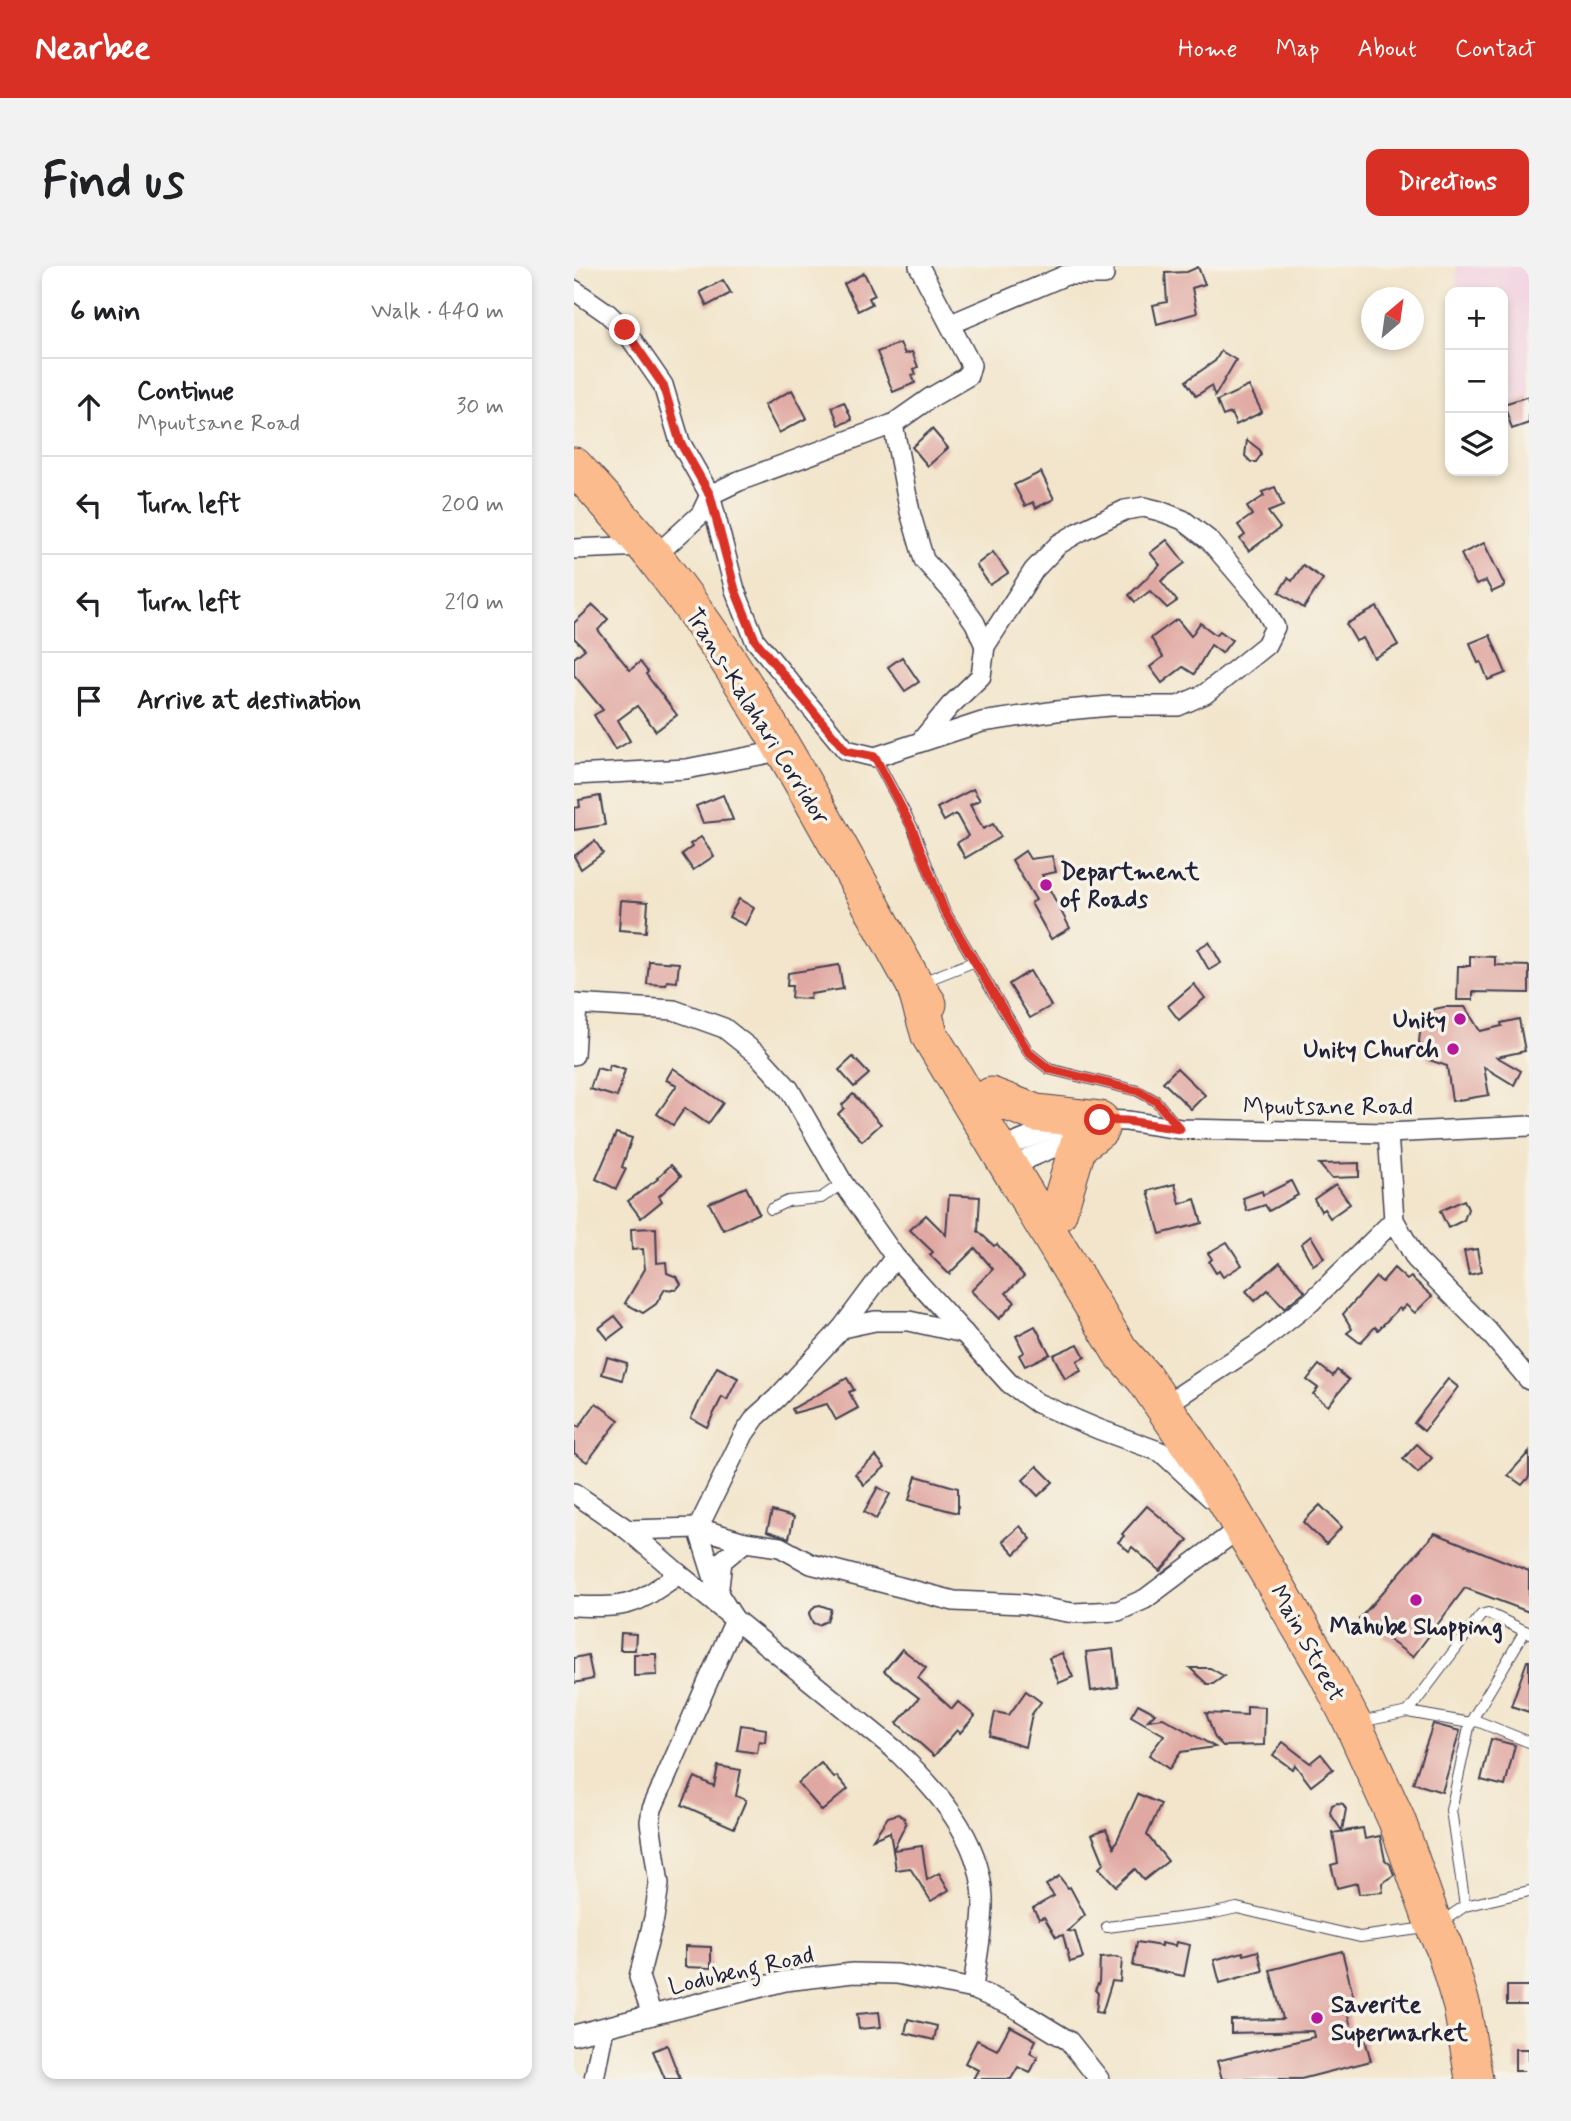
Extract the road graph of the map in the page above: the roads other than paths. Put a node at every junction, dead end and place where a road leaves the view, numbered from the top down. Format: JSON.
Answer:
{"nodes":[{"id":1,"x":919,"y":266,"type":"edge"},
{"id":2,"x":1103,"y":266,"type":"edge"},
{"id":3,"x":574,"y":289,"type":"edge"},
{"id":4,"x":951,"y":324,"type":"junction"},
{"id":5,"x":893,"y":424,"type":"junction"},
{"id":6,"x":574,"y":466,"type":"edge"},
{"id":7,"x":710,"y":495,"type":"junction"},
{"id":8,"x":574,"y":550,"type":"edge"},
{"id":9,"x":650,"y":551,"type":"junction"},
{"id":10,"x":985,"y":646,"type":"junction"},
{"id":11,"x":920,"y":742,"type":"junction"},
{"id":12,"x":785,"y":750,"type":"junction"},
{"id":13,"x":875,"y":757,"type":"junction"},
{"id":14,"x":574,"y":775,"type":"edge"},
{"id":15,"x":973,"y":962,"type":"junction"},
{"id":16,"x":915,"y":985,"type":"junction"},
{"id":17,"x":576,"y":1004,"type":"edge"},
{"id":18,"x":574,"y":1055,"type":"edge"},
{"id":19,"x":991,"y":1096,"type":"junction"},
{"id":20,"x":1109,"y":1123,"type":"junction"},
{"id":21,"x":1529,"y":1126,"type":"edge"},
{"id":22,"x":1180,"y":1129,"type":"junction"},
{"id":23,"x":1388,"y":1133,"type":"junction"},
{"id":24,"x":1014,"y":1155,"type":"junction"},
{"id":25,"x":843,"y":1183,"type":"junction"},
{"id":26,"x":771,"y":1209,"type":"dead end"},
{"id":27,"x":1058,"y":1213,"type":"junction"},
{"id":28,"x":1394,"y":1220,"type":"junction"},
{"id":29,"x":895,"y":1257,"type":"junction"},
{"id":30,"x":842,"y":1328,"type":"junction"},
{"id":31,"x":964,"y":1333,"type":"junction"},
{"id":32,"x":1529,"y":1380,"type":"edge"},
{"id":33,"x":1154,"y":1393,"type":"junction"},
{"id":34,"x":574,"y":1493,"type":"edge"},
{"id":35,"x":1241,"y":1527,"type":"junction"},
{"id":36,"x":698,"y":1528,"type":"junction"},
{"id":37,"x":628,"y":1530,"type":"junction"},
{"id":38,"x":745,"y":1542,"type":"junction"},
{"id":39,"x":679,"y":1574,"type":"junction"},
{"id":40,"x":719,"y":1595,"type":"junction"},
{"id":41,"x":574,"y":1606,"type":"edge"},
{"id":42,"x":735,"y":1620,"type":"junction"},
{"id":43,"x":1527,"y":1632,"type":"edge"},
{"id":44,"x":1409,"y":1712,"type":"junction"},
{"id":45,"x":1471,"y":1723,"type":"junction"},
{"id":46,"x":1353,"y":1724,"type":"junction"},
{"id":47,"x":1529,"y":1742,"type":"edge"},
{"id":48,"x":1529,"y":1891,"type":"edge"},
{"id":49,"x":1465,"y":1906,"type":"junction"},
{"id":50,"x":1107,"y":1927,"type":"dead end"},
{"id":51,"x":1439,"y":1937,"type":"junction"},
{"id":52,"x":973,"y":1989,"type":"junction"},
{"id":53,"x":652,"y":2015,"type":"junction"},
{"id":54,"x":604,"y":2028,"type":"junction"},
{"id":55,"x":574,"y":2035,"type":"edge"},
{"id":56,"x":594,"y":2079,"type":"edge"},
{"id":57,"x":1099,"y":2079,"type":"edge"},
{"id":58,"x":1458,"y":2079,"type":"edge"},
{"id":59,"x":1474,"y":2079,"type":"edge"}],
"edges":[{"from":1,"to":4,"type":"street"},
{"from":2,"to":4,"type":"street"},
{"from":3,"to":7,"type":"street"},
{"from":4,"to":5,"type":"street"},
{"from":5,"to":7,"type":"street"},
{"from":5,"to":10,"type":"street"},
{"from":6,"to":9,"type":"highway","name":"Trans-Kalahari Corridor"},
{"from":7,"to":9,"type":"street"},
{"from":7,"to":13,"type":"street"},
{"from":8,"to":9,"type":"street"},
{"from":9,"to":12,"type":"highway","name":"Trans-Kalahari Corridor"},
{"from":10,"to":11,"type":"street"},
{"from":10,"to":11,"type":"street"},
{"from":11,"to":13,"type":"street"},
{"from":12,"to":14,"type":"street"},
{"from":12,"to":16,"type":"highway","name":"Trans-Kalahari Corridor"},
{"from":13,"to":15,"type":"lane"},
{"from":15,"to":16,"type":"lane"},
{"from":15,"to":22,"type":"lane"},
{"from":16,"to":19,"type":"highway","name":"Trans-Kalahari Corridor"},
{"from":16,"to":24,"type":"highway","name":"Trans-Kalahari Corridor"},
{"from":17,"to":18,"type":"street"},
{"from":17,"to":25,"type":"street"},
{"from":19,"to":20,"type":"highway"},
{"from":19,"to":24,"type":"highway","name":"Trans-Kalahari Corridor"},
{"from":20,"to":22,"type":"street","name":"Mpuutsane Road"},
{"from":20,"to":24,"type":"street","name":"Mpuutsane Road"},
{"from":20,"to":27,"type":"highway"},
{"from":21,"to":23,"type":"street","name":"Mpuutsane Road"},
{"from":22,"to":23,"type":"street","name":"Mpuutsane Road"},
{"from":23,"to":28,"type":"street"},
{"from":24,"to":27,"type":"highway","name":"Main Street"},
{"from":24,"to":33,"type":"highway","name":"Main Street"},
{"from":25,"to":26,"type":"lane"},
{"from":25,"to":29,"type":"street"},
{"from":27,"to":33,"type":"highway","name":"Main Street"},
{"from":28,"to":32,"type":"street"},
{"from":28,"to":33,"type":"street"},
{"from":29,"to":30,"type":"street"},
{"from":29,"to":31,"type":"street"},
{"from":30,"to":31,"type":"street"},
{"from":30,"to":36,"type":"street"},
{"from":31,"to":35,"type":"street"},
{"from":33,"to":35,"type":"highway","name":"Main Street"},
{"from":34,"to":37,"type":"street"},
{"from":35,"to":38,"type":"street"},
{"from":35,"to":46,"type":"highway","name":"Main Street"},
{"from":36,"to":37,"type":"street"},
{"from":36,"to":38,"type":"street"},
{"from":36,"to":40,"type":"street"},
{"from":37,"to":39,"type":"street"},
{"from":38,"to":40,"type":"street"},
{"from":39,"to":41,"type":"street"},
{"from":39,"to":42,"type":"street"},
{"from":40,"to":42,"type":"street"},
{"from":42,"to":52,"type":"street"},
{"from":42,"to":53,"type":"street"},
{"from":43,"to":44,"type":"lane"},
{"from":43,"to":45,"type":"lane"},
{"from":44,"to":45,"type":"lane"},
{"from":44,"to":46,"type":"lane"},
{"from":45,"to":47,"type":"lane"},
{"from":45,"to":49,"type":"lane"},
{"from":46,"to":51,"type":"highway","name":"Main Street"},
{"from":48,"to":49,"type":"lane"},
{"from":49,"to":51,"type":"lane"},
{"from":50,"to":51,"type":"lane"},
{"from":51,"to":58,"type":"highway","name":"Main Street"},
{"from":51,"to":59,"type":"highway","name":"Main Street"},
{"from":52,"to":53,"type":"street","name":"Lodubeng Road"},
{"from":52,"to":57,"type":"street","name":"Lodubeng Road"},
{"from":53,"to":54,"type":"street","name":"Lodubeng Road"},
{"from":54,"to":55,"type":"street","name":"Lodubeng Road"},
{"from":54,"to":56,"type":"street"}]}
